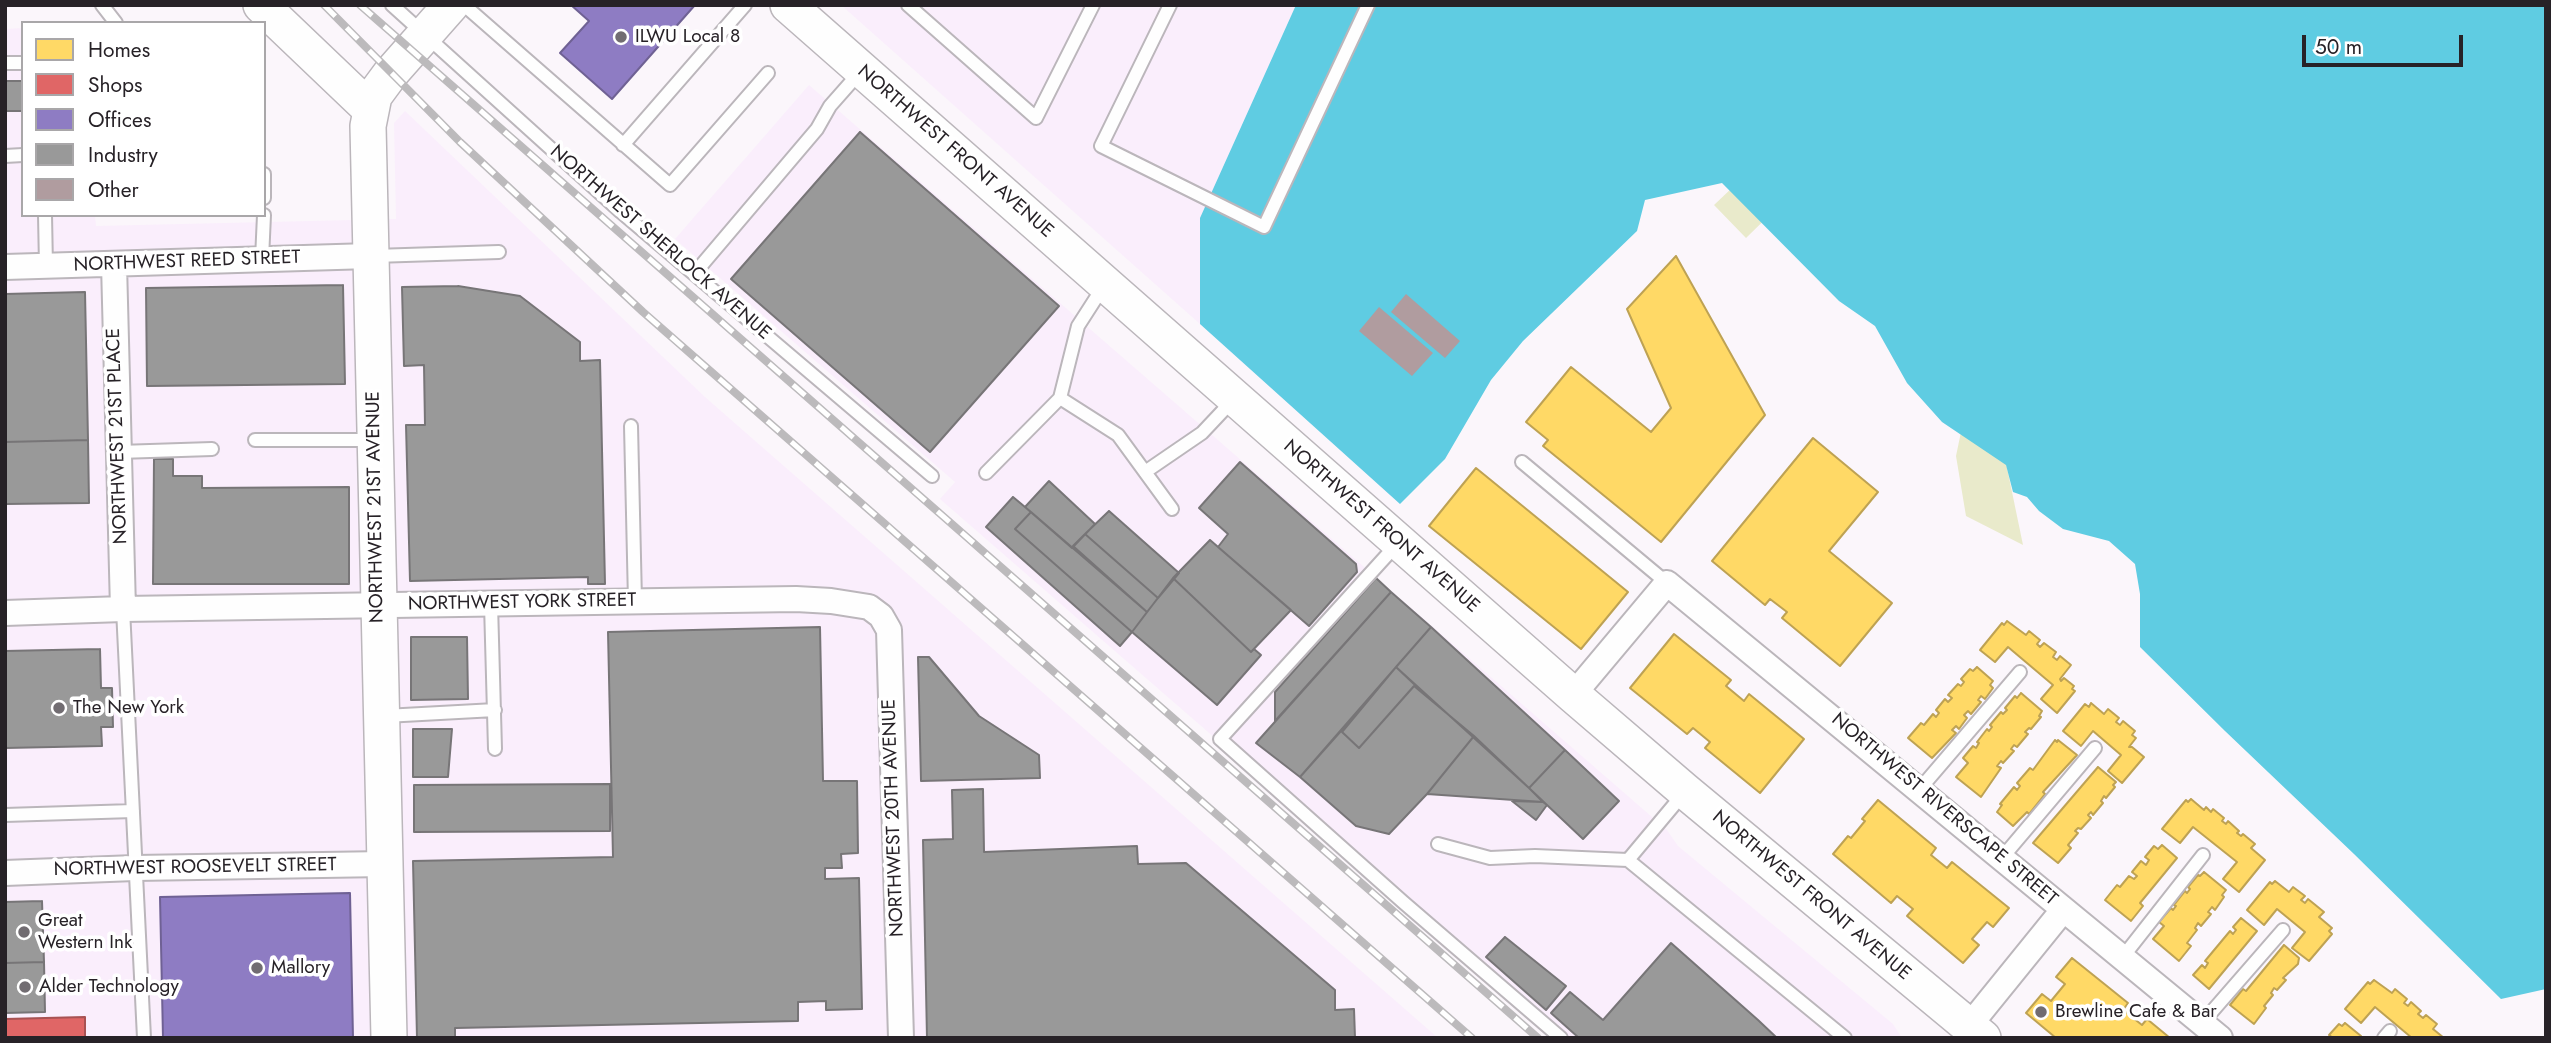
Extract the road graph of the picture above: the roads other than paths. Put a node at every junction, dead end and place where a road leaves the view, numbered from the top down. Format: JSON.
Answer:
{"nodes":[{"id":1,"x":102,"y":5,"type":"edge"},
{"id":2,"x":261,"y":5,"type":"edge"},
{"id":3,"x":392,"y":5,"type":"edge"},
{"id":4,"x":452,"y":5,"type":"edge"},
{"id":5,"x":464,"y":5,"type":"edge"},
{"id":6,"x":745,"y":5,"type":"edge"},
{"id":7,"x":788,"y":5,"type":"edge"},
{"id":8,"x":908,"y":5,"type":"edge"},
{"id":9,"x":1170,"y":5,"type":"edge"},
{"id":10,"x":1368,"y":5,"type":"edge"},
{"id":11,"x":1091,"y":6,"type":"edge"},
{"id":12,"x":114,"y":21,"type":"edge"},
{"id":13,"x":425,"y":36,"type":"junction"},
{"id":14,"x":862,"y":70,"type":"junction"},
{"id":15,"x":768,"y":73,"type":"dead end"},
{"id":16,"x":370,"y":108,"type":"junction"},
{"id":17,"x":623,"y":145,"type":"junction"},
{"id":18,"x":45,"y":217,"type":"edge"},
{"id":19,"x":264,"y":217,"type":"edge"},
{"id":20,"x":499,"y":253,"type":"dead end"},
{"id":21,"x":370,"y":256,"type":"junction"},
{"id":22,"x":262,"y":259,"type":"junction"},
{"id":23,"x":114,"y":264,"type":"junction"},
{"id":24,"x":46,"y":266,"type":"junction"},
{"id":25,"x":5,"y":267,"type":"edge"},
{"id":26,"x":694,"y":274,"type":"junction"},
{"id":27,"x":1105,"y":284,"type":"junction"},
{"id":28,"x":1060,"y":398,"type":"junction"},
{"id":29,"x":1234,"y":399,"type":"junction"},
{"id":30,"x":631,"y":426,"type":"dead end"},
{"id":31,"x":256,"y":440,"type":"dead end"},
{"id":32,"x":374,"y":440,"type":"junction"},
{"id":33,"x":212,"y":449,"type":"dead end"},
{"id":34,"x":119,"y":452,"type":"junction"},
{"id":35,"x":1522,"y":462,"type":"dead end"},
{"id":36,"x":1145,"y":472,"type":"junction"},
{"id":37,"x":986,"y":473,"type":"dead end"},
{"id":38,"x":932,"y":475,"type":"dead end"},
{"id":39,"x":1172,"y":509,"type":"dead end"},
{"id":40,"x":1398,"y":542,"type":"junction"},
{"id":41,"x":1667,"y":583,"type":"junction"},
{"id":42,"x":635,"y":601,"type":"junction"},
{"id":43,"x":491,"y":604,"type":"junction"},
{"id":44,"x":378,"y":606,"type":"junction"},
{"id":45,"x":869,"y":607,"type":"joint"},
{"id":46,"x":123,"y":609,"type":"junction"},
{"id":47,"x":5,"y":613,"type":"edge"},
{"id":48,"x":2020,"y":673,"type":"dead end"},
{"id":49,"x":1573,"y":695,"type":"junction"},
{"id":50,"x":495,"y":710,"type":"junction"},
{"id":51,"x":381,"y":716,"type":"junction"},
{"id":52,"x":2095,"y":748,"type":"dead end"},
{"id":53,"x":495,"y":750,"type":"dead end"},
{"id":54,"x":1919,"y":790,"type":"junction"},
{"id":55,"x":1685,"y":791,"type":"junction"},
{"id":56,"x":133,"y":811,"type":"junction"},
{"id":57,"x":5,"y":815,"type":"edge"},
{"id":58,"x":1438,"y":844,"type":"dead end"},
{"id":59,"x":2203,"y":855,"type":"dead end"},
{"id":60,"x":2001,"y":859,"type":"junction"},
{"id":61,"x":1628,"y":860,"type":"junction"},
{"id":62,"x":385,"y":864,"type":"junction"},
{"id":63,"x":135,"y":868,"type":"junction"},
{"id":64,"x":5,"y":873,"type":"edge"},
{"id":65,"x":2063,"y":910,"type":"junction"},
{"id":66,"x":2283,"y":930,"type":"dead end"},
{"id":67,"x":2122,"y":958,"type":"junction"},
{"id":68,"x":2211,"y":1030,"type":"edge"},
{"id":69,"x":1971,"y":1034,"type":"edge"},
{"id":70,"x":144,"y":1038,"type":"edge"},
{"id":71,"x":389,"y":1038,"type":"edge"},
{"id":72,"x":901,"y":1038,"type":"edge"},
{"id":73,"x":1561,"y":1038,"type":"edge"},
{"id":74,"x":1845,"y":1038,"type":"edge"}],
"edges":[{"from":1,"to":12,"type":"lane"},
{"from":2,"to":16,"type":"main road"},
{"from":3,"to":13,"type":"lane","name":"NORTHWEST SHERLOCK AVENUE"},
{"from":4,"to":13,"type":"main road","name":"NORTHWEST 21ST AVENUE"},
{"from":5,"to":17,"type":"lane"},
{"from":6,"to":17,"type":"lane"},
{"from":7,"to":14,"type":"main road","name":"NORTHWEST FRONT AVENUE"},
{"from":8,"to":11,"type":"lane"},
{"from":9,"to":10,"type":"lane"},
{"from":13,"to":16,"type":"main road","name":"NORTHWEST 21ST AVENUE"},
{"from":13,"to":26,"type":"lane","name":"NORTHWEST SHERLOCK AVENUE"},
{"from":14,"to":26,"type":"lane"},
{"from":14,"to":27,"type":"main road","name":"NORTHWEST FRONT AVENUE"},
{"from":15,"to":17,"type":"lane"},
{"from":16,"to":21,"type":"main road","name":"NORTHWEST 21ST AVENUE"},
{"from":18,"to":24,"type":"lane"},
{"from":19,"to":22,"type":"lane"},
{"from":20,"to":21,"type":"lane"},
{"from":21,"to":22,"type":"street","name":"NORTHWEST REED STREET"},
{"from":21,"to":32,"type":"main road","name":"NORTHWEST 21ST AVENUE"},
{"from":22,"to":23,"type":"street","name":"NORTHWEST REED STREET"},
{"from":23,"to":24,"type":"street","name":"NORTHWEST REED STREET"},
{"from":23,"to":34,"type":"street","name":"NORTHWEST 21ST PLACE"},
{"from":24,"to":25,"type":"street","name":"NORTHWEST REED STREET"},
{"from":26,"to":38,"type":"lane","name":"NORTHWEST SHERLOCK AVENUE"},
{"from":27,"to":28,"type":"lane"},
{"from":27,"to":29,"type":"main road","name":"NORTHWEST FRONT AVENUE"},
{"from":28,"to":36,"type":"lane"},
{"from":28,"to":37,"type":"lane"},
{"from":29,"to":36,"type":"lane"},
{"from":29,"to":40,"type":"main road","name":"NORTHWEST FRONT AVENUE"},
{"from":30,"to":42,"type":"lane"},
{"from":31,"to":32,"type":"lane"},
{"from":32,"to":44,"type":"main road","name":"NORTHWEST 21ST AVENUE"},
{"from":33,"to":34,"type":"lane"},
{"from":34,"to":46,"type":"street","name":"NORTHWEST 21ST PLACE"},
{"from":35,"to":41,"type":"lane"},
{"from":36,"to":39,"type":"lane"},
{"from":40,"to":49,"type":"main road","name":"NORTHWEST FRONT AVENUE"},
{"from":40,"to":73,"type":"lane"},
{"from":41,"to":49,"type":"street"},
{"from":41,"to":54,"type":"street","name":"NORTHWEST RIVERSCAPE STREET"},
{"from":42,"to":43,"type":"street","name":"NORTHWEST YORK STREET"},
{"from":42,"to":45,"type":"street","name":"NORTHWEST YORK STREET"},
{"from":43,"to":44,"type":"street","name":"NORTHWEST YORK STREET"},
{"from":43,"to":50,"type":"lane"},
{"from":44,"to":46,"type":"street","name":"NORTHWEST YORK STREET"},
{"from":44,"to":51,"type":"main road","name":"NORTHWEST 21ST AVENUE"},
{"from":45,"to":72,"type":"street","name":"NORTHWEST 20TH AVENUE"},
{"from":46,"to":47,"type":"street","name":"NORTHWEST YORK STREET"},
{"from":46,"to":56,"type":"lane"},
{"from":48,"to":54,"type":"lane"},
{"from":49,"to":55,"type":"main road","name":"NORTHWEST FRONT AVENUE"},
{"from":50,"to":51,"type":"lane"},
{"from":50,"to":53,"type":"lane"},
{"from":51,"to":62,"type":"main road","name":"NORTHWEST 21ST AVENUE"},
{"from":52,"to":60,"type":"lane"},
{"from":54,"to":60,"type":"street","name":"NORTHWEST RIVERSCAPE STREET"},
{"from":55,"to":61,"type":"lane"},
{"from":55,"to":69,"type":"main road","name":"NORTHWEST FRONT AVENUE"},
{"from":56,"to":57,"type":"lane"},
{"from":56,"to":63,"type":"lane"},
{"from":58,"to":61,"type":"lane"},
{"from":59,"to":67,"type":"lane"},
{"from":60,"to":65,"type":"street","name":"NORTHWEST RIVERSCAPE STREET"},
{"from":61,"to":74,"type":"lane"},
{"from":62,"to":63,"type":"street","name":"NORTHWEST ROOSEVELT STREET"},
{"from":62,"to":71,"type":"main road","name":"NORTHWEST 21ST AVENUE"},
{"from":63,"to":64,"type":"street","name":"NORTHWEST ROOSEVELT STREET"},
{"from":63,"to":70,"type":"lane"},
{"from":65,"to":67,"type":"street","name":"NORTHWEST RIVERSCAPE STREET"},
{"from":65,"to":69,"type":"street"},
{"from":66,"to":68,"type":"lane"},
{"from":67,"to":68,"type":"street","name":"NORTHWEST RIVERSCAPE STREET"}]}
